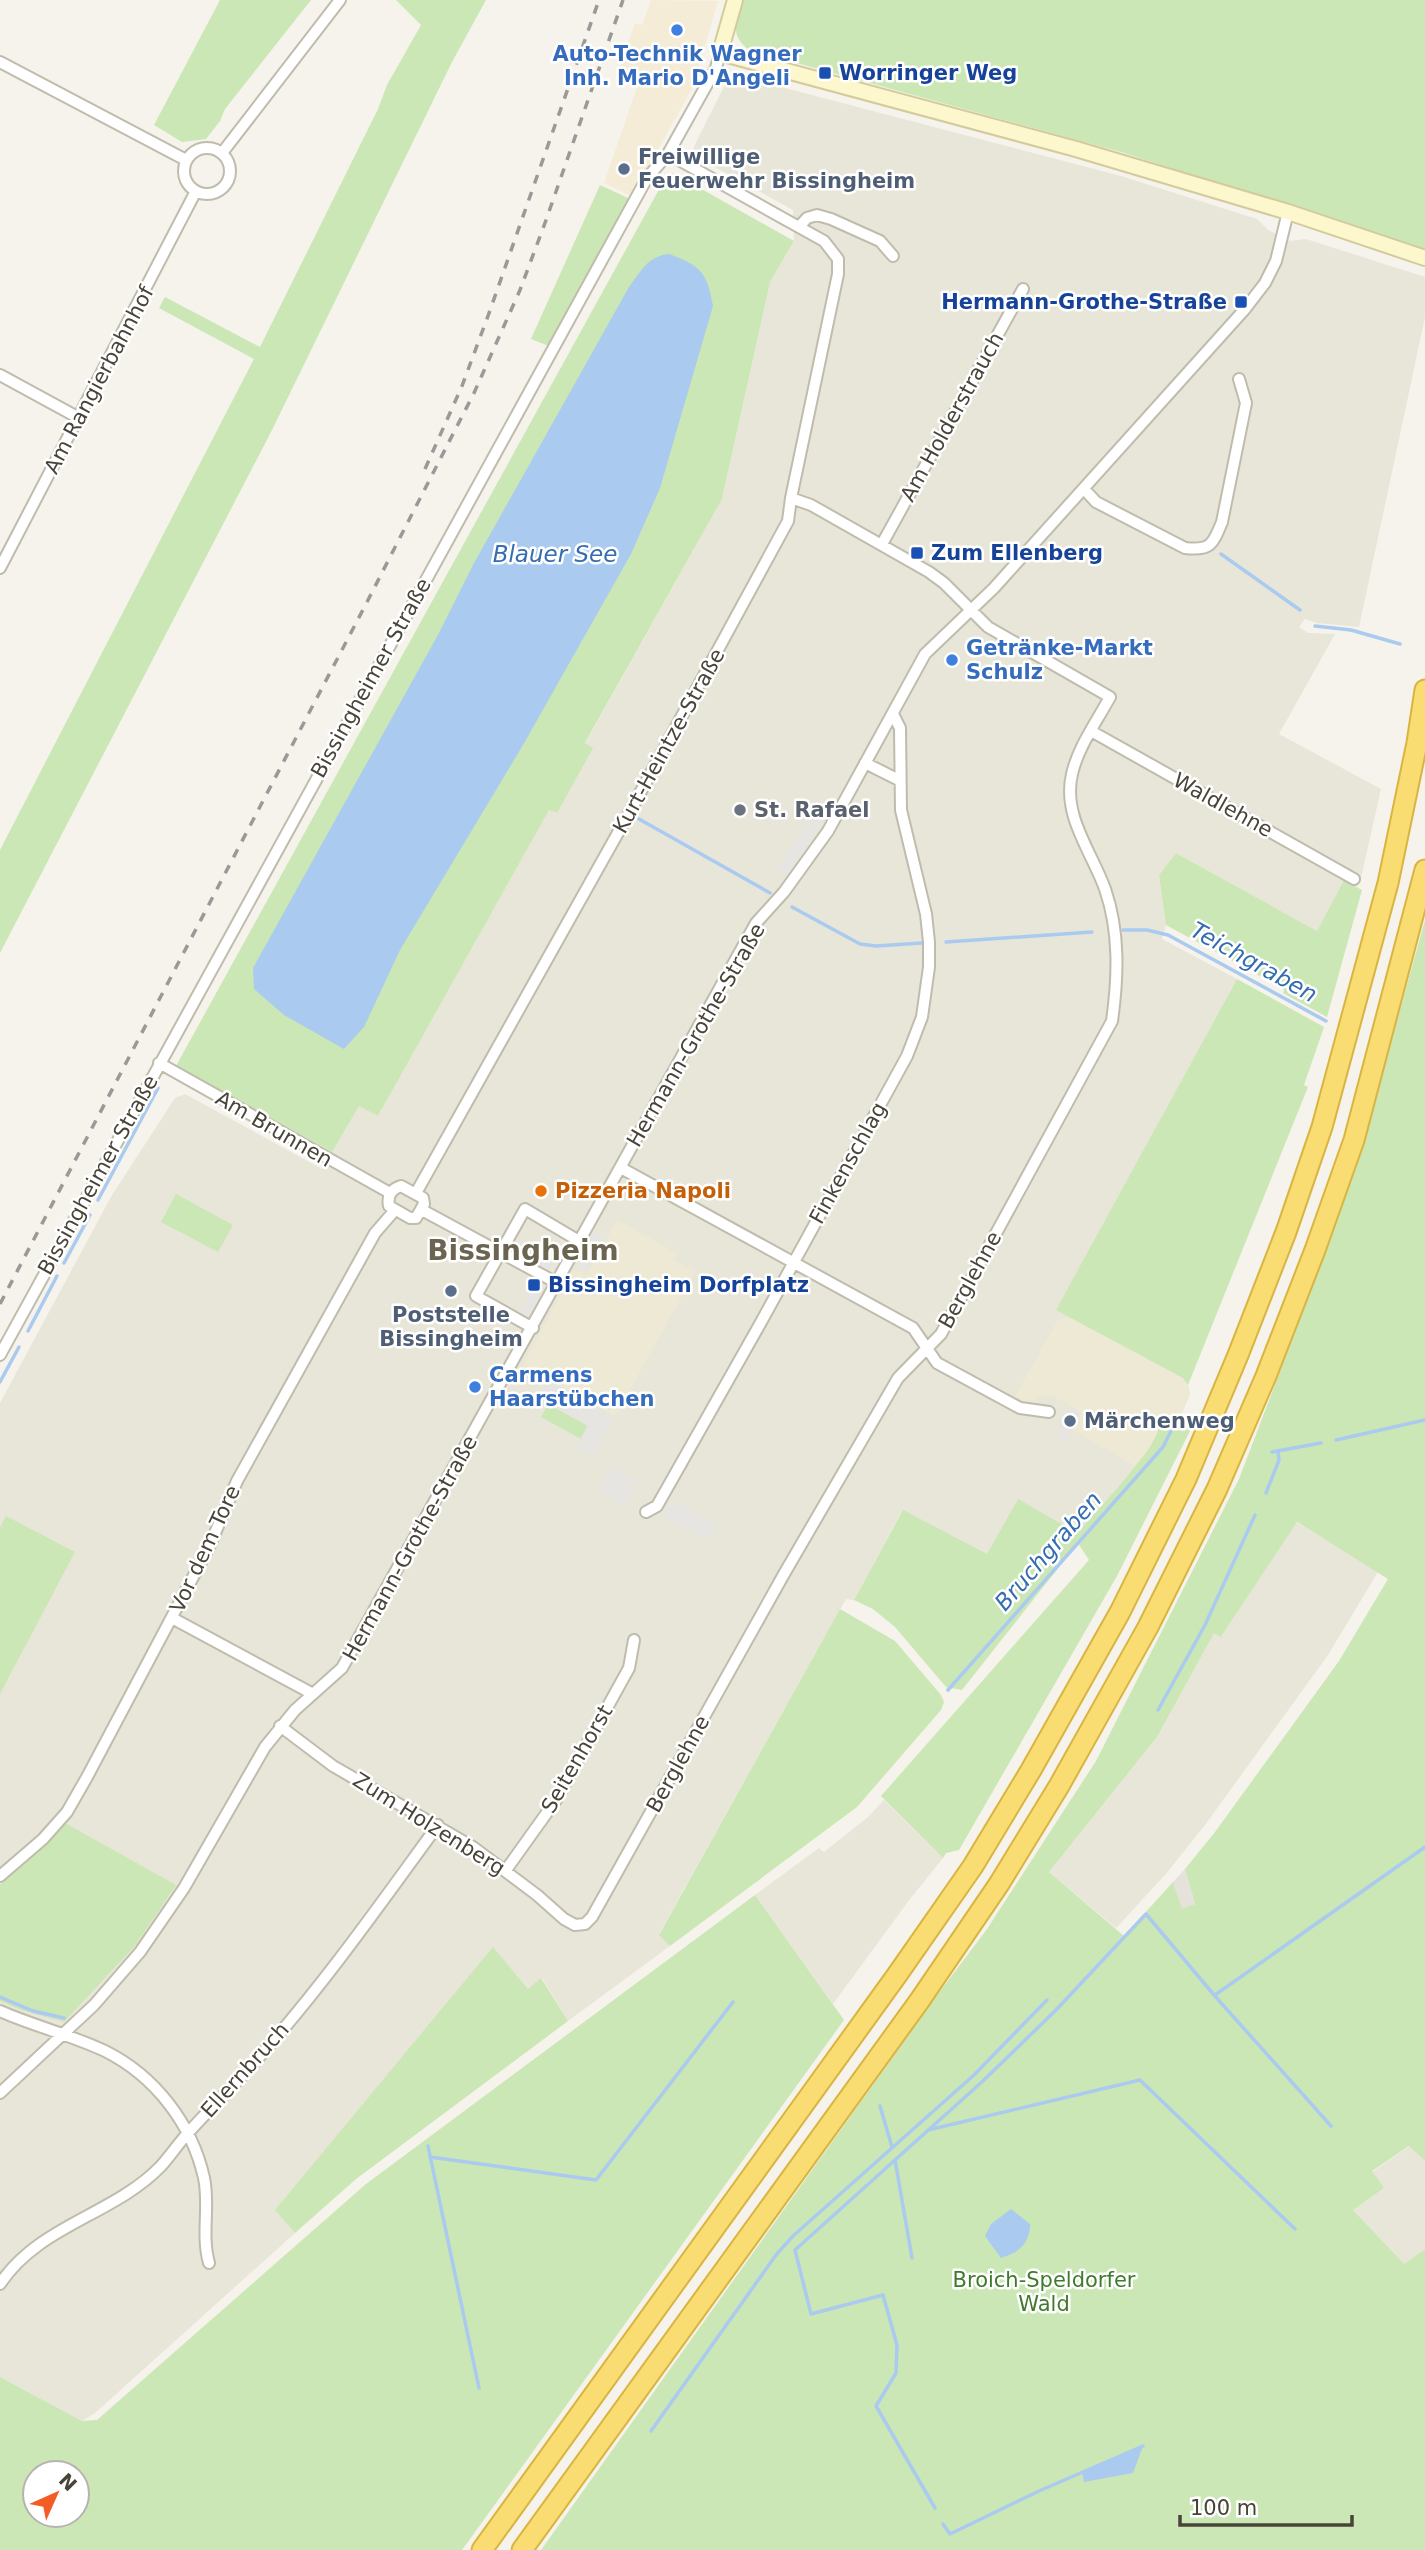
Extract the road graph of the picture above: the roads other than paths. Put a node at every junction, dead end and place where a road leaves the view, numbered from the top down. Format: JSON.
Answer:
{"nodes":[{"id":1,"x":340,"y":0,"type":"edge"},
{"id":2,"x":735,"y":0,"type":"edge"},
{"id":3,"x":720,"y":53,"type":"junction"},
{"id":4,"x":0,"y":62,"type":"edge"},
{"id":5,"x":222,"y":153,"type":"junction"},
{"id":6,"x":668,"y":154,"type":"junction"},
{"id":7,"x":186,"y":160,"type":"junction"},
{"id":8,"x":196,"y":191,"type":"junction"},
{"id":9,"x":1288,"y":212,"type":"junction"},
{"id":10,"x":799,"y":227,"type":"junction"},
{"id":11,"x":893,"y":257,"type":"dead end"},
{"id":12,"x":1425,"y":258,"type":"edge"},
{"id":13,"x":1023,"y":289,"type":"dead end"},
{"id":14,"x":0,"y":375,"type":"edge"},
{"id":15,"x":1239,"y":379,"type":"dead end"},
{"id":16,"x":79,"y":418,"type":"junction"},
{"id":17,"x":1084,"y":490,"type":"junction"},
{"id":18,"x":791,"y":498,"type":"junction"},
{"id":19,"x":882,"y":544,"type":"junction"},
{"id":20,"x":0,"y":568,"type":"edge"},
{"id":21,"x":970,"y":609,"type":"junction"},
{"id":22,"x":1425,"y":690,"type":"edge"},
{"id":23,"x":893,"y":714,"type":"junction"},
{"id":24,"x":1091,"y":731,"type":"junction"},
{"id":25,"x":865,"y":763,"type":"junction"},
{"id":26,"x":899,"y":780,"type":"junction"},
{"id":27,"x":1425,"y":870,"type":"edge"},
{"id":28,"x":1354,"y":879,"type":"dead end"},
{"id":29,"x":159,"y":1063,"type":"junction"},
{"id":30,"x":621,"y":1168,"type":"junction"},
{"id":31,"x":390,"y":1193,"type":"junction"},
{"id":32,"x":416,"y":1193,"type":"junction"},
{"id":33,"x":395,"y":1210,"type":"junction"},
{"id":34,"x":422,"y":1210,"type":"junction"},
{"id":35,"x":579,"y":1241,"type":"junction"},
{"id":36,"x":501,"y":1252,"type":"junction"},
{"id":37,"x":794,"y":1262,"type":"junction"},
{"id":38,"x":557,"y":1283,"type":"junction"},
{"id":39,"x":533,"y":1328,"type":"junction"},
{"id":40,"x":927,"y":1349,"type":"junction"},
{"id":41,"x":0,"y":1355,"type":"edge"},
{"id":42,"x":1049,"y":1412,"type":"dead end"},
{"id":43,"x":646,"y":1512,"type":"dead end"},
{"id":44,"x":172,"y":1618,"type":"junction"},
{"id":45,"x":634,"y":1640,"type":"dead end"},
{"id":46,"x":313,"y":1695,"type":"junction"},
{"id":47,"x":279,"y":1726,"type":"junction"},
{"id":48,"x":438,"y":1825,"type":"junction"},
{"id":49,"x":506,"y":1870,"type":"junction"},
{"id":50,"x":0,"y":1876,"type":"edge"},
{"id":51,"x":575,"y":1925,"type":"joint"},
{"id":52,"x":0,"y":2011,"type":"edge"},
{"id":53,"x":63,"y":2034,"type":"junction"},
{"id":54,"x":0,"y":2093,"type":"edge"},
{"id":55,"x":188,"y":2133,"type":"junction"},
{"id":56,"x":209,"y":2263,"type":"dead end"},
{"id":57,"x":5,"y":2268,"type":"edge"},
{"id":58,"x":0,"y":2284,"type":"edge"},
{"id":59,"x":482,"y":2550,"type":"edge"},
{"id":60,"x":522,"y":2550,"type":"edge"}],
"edges":[{"from":1,"to":5,"type":"street"},
{"from":2,"to":3,"type":"street","name":"Bissingheimer Straße"},
{"from":3,"to":6,"type":"street","name":"Bissingheimer Straße"},
{"from":3,"to":9,"type":"street"},
{"from":4,"to":7,"type":"street"},
{"from":5,"to":7,"type":"street"},
{"from":5,"to":8,"type":"street"},
{"from":6,"to":10,"type":"street"},
{"from":6,"to":29,"type":"street","name":"Bissingheimer Straße"},
{"from":7,"to":8,"type":"street"},
{"from":8,"to":16,"type":"street","name":"Am Rangierbahnhof"},
{"from":9,"to":12,"type":"street"},
{"from":9,"to":17,"type":"street","name":"Hermann-Grothe-Straße"},
{"from":10,"to":11,"type":"street"},
{"from":10,"to":18,"type":"street","name":"Kurt-Heintze-Straße"},
{"from":13,"to":19,"type":"street","name":"Am Holderstrauch"},
{"from":14,"to":16,"type":"street"},
{"from":15,"to":17,"type":"street"},
{"from":16,"to":20,"type":"street","name":"Am Rangierbahnhof"},
{"from":17,"to":21,"type":"street","name":"Hermann-Grothe-Straße"},
{"from":18,"to":19,"type":"street"},
{"from":18,"to":32,"type":"street","name":"Kurt-Heintze-Straße"},
{"from":19,"to":21,"type":"street"},
{"from":21,"to":23,"type":"street","name":"Hermann-Grothe-Straße"},
{"from":21,"to":24,"type":"street","name":"Berglehne"},
{"from":22,"to":59,"type":"highway"},
{"from":23,"to":25,"type":"street","name":"Hermann-Grothe-Straße"},
{"from":23,"to":26,"type":"street","name":"Finkenschlag"},
{"from":24,"to":28,"type":"street","name":"Waldlehne"},
{"from":24,"to":40,"type":"street","name":"Berglehne"},
{"from":25,"to":26,"type":"street"},
{"from":25,"to":30,"type":"street","name":"Hermann-Grothe-Straße"},
{"from":26,"to":37,"type":"street","name":"Finkenschlag"},
{"from":27,"to":60,"type":"highway"},
{"from":29,"to":31,"type":"street","name":"Am Brunnen"},
{"from":29,"to":41,"type":"street","name":"Bissingheimer Straße"},
{"from":30,"to":35,"type":"street","name":"Hermann-Grothe-Straße"},
{"from":30,"to":37,"type":"street"},
{"from":31,"to":32,"type":"street","name":"Am Brunnen"},
{"from":31,"to":33,"type":"street"},
{"from":32,"to":34,"type":"street"},
{"from":33,"to":34,"type":"street"},
{"from":33,"to":44,"type":"street","name":"Vor dem Tore"},
{"from":34,"to":36,"type":"street"},
{"from":35,"to":36,"type":"street"},
{"from":35,"to":38,"type":"street","name":"Hermann-Grothe-Straße"},
{"from":36,"to":38,"type":"street"},
{"from":36,"to":39,"type":"street"},
{"from":37,"to":40,"type":"street"},
{"from":37,"to":43,"type":"street","name":"Finkenschlag"},
{"from":38,"to":39,"type":"street","name":"Hermann-Grothe-Straße"},
{"from":39,"to":46,"type":"street","name":"Hermann-Grothe-Straße"},
{"from":40,"to":42,"type":"street"},
{"from":40,"to":51,"type":"street","name":"Berglehne"},
{"from":44,"to":46,"type":"street"},
{"from":44,"to":50,"type":"street","name":"Vor dem Tore"},
{"from":45,"to":49,"type":"street","name":"Seitenhorst"},
{"from":46,"to":47,"type":"street","name":"Hermann-Grothe-Straße"},
{"from":47,"to":48,"type":"street","name":"Zum Holzenberg"},
{"from":47,"to":53,"type":"street","name":"Hermann-Grothe-Straße"},
{"from":48,"to":49,"type":"street","name":"Zum Holzenberg"},
{"from":48,"to":55,"type":"street","name":"Ellernbruch"},
{"from":49,"to":51,"type":"street","name":"Zum Holzenberg"},
{"from":52,"to":53,"type":"street"},
{"from":53,"to":54,"type":"street","name":"Hermann-Grothe-Straße"},
{"from":53,"to":55,"type":"street"},
{"from":55,"to":56,"type":"street"},
{"from":55,"to":57,"type":"street","name":"Ellernbruch"},
{"from":57,"to":58,"type":"street","name":"Ellernbruch"}]}
